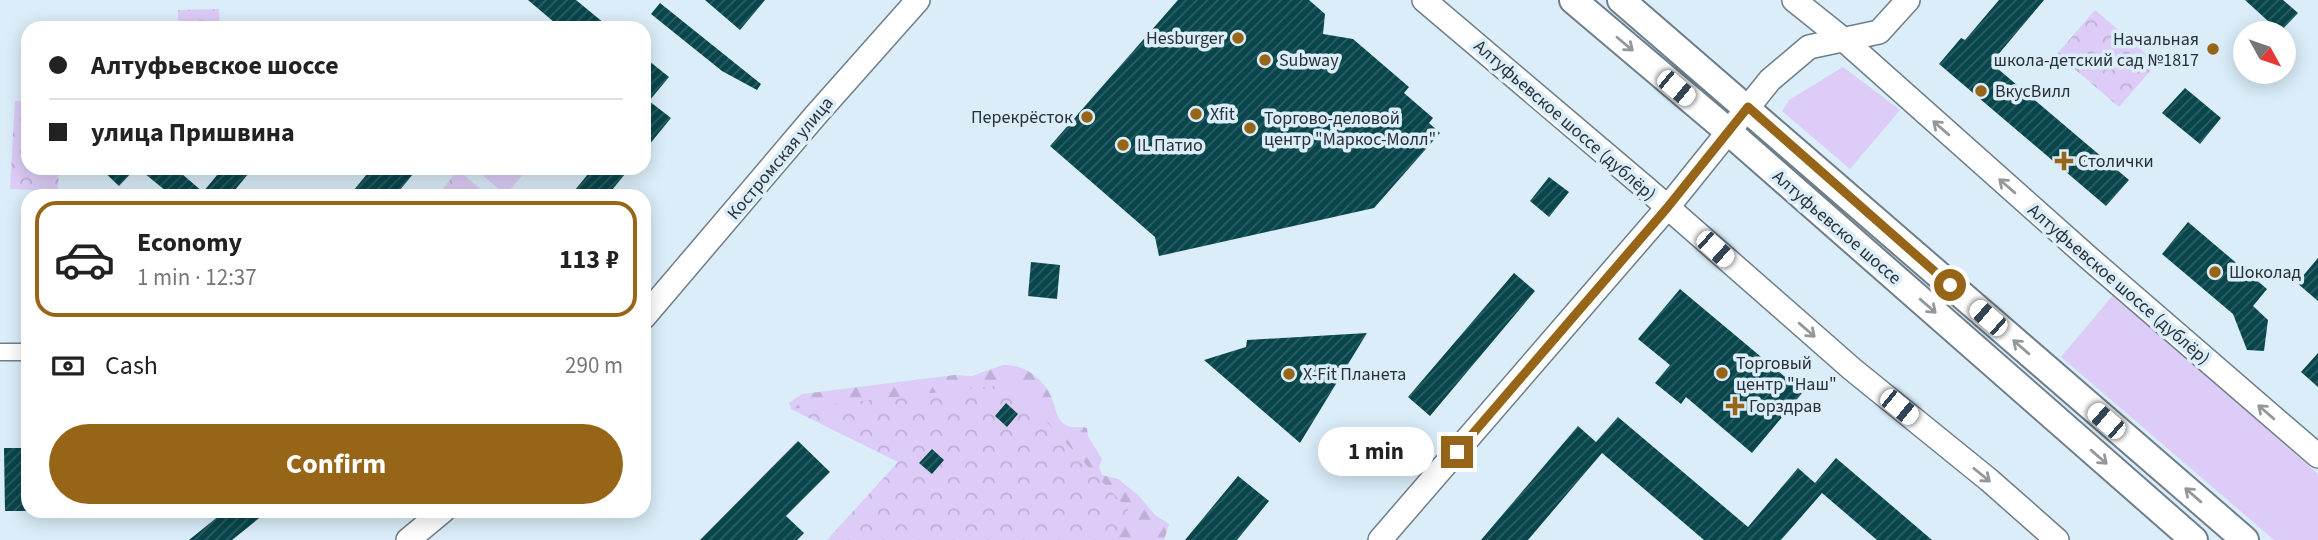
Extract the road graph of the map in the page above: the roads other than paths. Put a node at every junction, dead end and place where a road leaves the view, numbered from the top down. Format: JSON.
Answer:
{"nodes":[{"id":1,"x":918,"y":0,"type":"edge"},
{"id":2,"x":1424,"y":0,"type":"edge"},
{"id":3,"x":1573,"y":0,"type":"edge"},
{"id":4,"x":1621,"y":0,"type":"edge"},
{"id":5,"x":1794,"y":0,"type":"edge"},
{"id":6,"x":1908,"y":0,"type":"edge"},
{"id":7,"x":1879,"y":32,"type":"junction"},
{"id":8,"x":1844,"y":40,"type":"junction"},
{"id":9,"x":1876,"y":69,"type":"junction"},
{"id":10,"x":1748,"y":107,"type":"junction"},
{"id":11,"x":1729,"y":132,"type":"junction"},
{"id":12,"x":1667,"y":208,"type":"junction"},
{"id":13,"x":651,"y":309,"type":"edge"},
{"id":14,"x":0,"y":352,"type":"edge"},
{"id":15,"x":21,"y":352,"type":"edge"},
{"id":16,"x":2318,"y":456,"type":"edge"},
{"id":17,"x":432,"y":518,"type":"edge"},
{"id":18,"x":408,"y":540,"type":"edge"},
{"id":19,"x":1380,"y":540,"type":"edge"},
{"id":20,"x":2057,"y":540,"type":"edge"},
{"id":21,"x":2194,"y":540,"type":"edge"},
{"id":22,"x":2245,"y":540,"type":"edge"}],
"edges":[{"from":1,"to":13,"type":"street","name":"Костромская улица"},
{"from":2,"to":12,"type":"street","name":"Алтуфьевское шоссе (дублёр)"},
{"from":3,"to":11,"type":"main road","name":"Алтуфьевское шоссе","one_way":true},
{"from":4,"to":10,"type":"main road","name":"Алтуфьевское шоссе"},
{"from":5,"to":8,"type":"street","name":"Алтуфьевское шоссе (дублёр)"},
{"from":6,"to":7,"type":"street"},
{"from":7,"to":8,"type":"street"},
{"from":7,"to":9,"type":"street"},
{"from":8,"to":9,"type":"street","name":"Алтуфьевское шоссе (дублёр)"},
{"from":8,"to":10,"type":"street"},
{"from":16,"to":9,"type":"street","name":"Алтуфьевское шоссе (дублёр)","one_way":true},
{"from":10,"to":11,"type":"street"},
{"from":22,"to":10,"type":"main road","name":"Алтуфьевское шоссе","one_way":true},
{"from":11,"to":12,"type":"street"},
{"from":11,"to":21,"type":"main road","name":"Алтуфьевское шоссе","one_way":true},
{"from":12,"to":19,"type":"street"},
{"from":12,"to":20,"type":"street","name":"Алтуфьевское шоссе (дублёр)","one_way":true},
{"from":14,"to":15,"type":"street"},
{"from":17,"to":18,"type":"street"}]}
